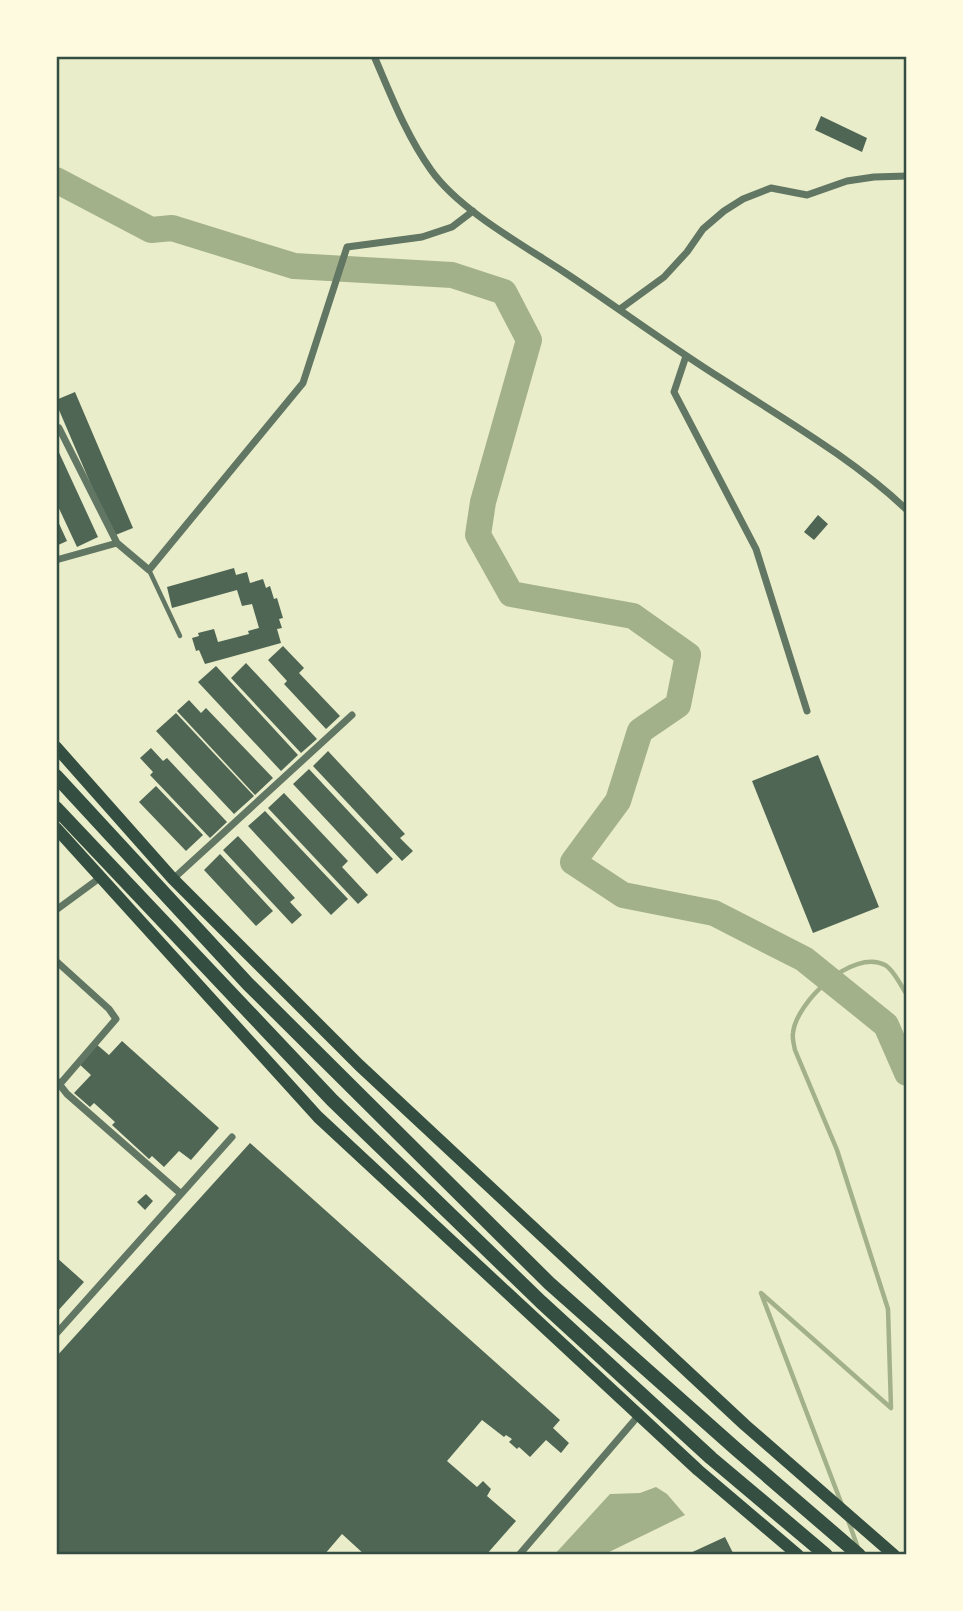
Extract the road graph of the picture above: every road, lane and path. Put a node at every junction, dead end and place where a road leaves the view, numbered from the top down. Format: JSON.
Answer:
{"nodes":[{"id":1,"x":374,"y":56,"type":"edge"},
{"id":2,"x":907,"y":176,"type":"edge"},
{"id":3,"x":473,"y":211,"type":"junction"},
{"id":4,"x":620,"y":309,"type":"junction"},
{"id":5,"x":686,"y":356,"type":"junction"},
{"id":6,"x":59,"y":428,"type":"dead end"},
{"id":7,"x":907,"y":510,"type":"edge"},
{"id":8,"x":117,"y":543,"type":"junction"},
{"id":9,"x":56,"y":560,"type":"edge"},
{"id":10,"x":149,"y":570,"type":"junction"},
{"id":11,"x":180,"y":636,"type":"dead end"},
{"id":12,"x":807,"y":712,"type":"dead end"},
{"id":13,"x":352,"y":715,"type":"dead end"},
{"id":14,"x":56,"y":747,"type":"edge"},
{"id":15,"x":56,"y":776,"type":"edge"},
{"id":16,"x":56,"y":808,"type":"edge"},
{"id":17,"x":56,"y":828,"type":"edge"},
{"id":18,"x":101,"y":877,"type":"junction"},
{"id":19,"x":173,"y":879,"type":"junction"},
{"id":20,"x":56,"y":910,"type":"edge"},
{"id":21,"x":56,"y":961,"type":"edge"},
{"id":22,"x":58,"y":1082,"type":"edge"},
{"id":23,"x":232,"y":1137,"type":"dead end"},
{"id":24,"x":180,"y":1193,"type":"junction"},
{"id":25,"x":56,"y":1334,"type":"edge"},
{"id":26,"x":639,"y":1415,"type":"junction"},
{"id":27,"x":519,"y":1555,"type":"edge"},
{"id":28,"x":798,"y":1555,"type":"edge"},
{"id":29,"x":826,"y":1555,"type":"edge"},
{"id":30,"x":859,"y":1555,"type":"edge"},
{"id":31,"x":894,"y":1555,"type":"edge"}],
"edges":[{"from":1,"to":3,"type":"street"},
{"from":2,"to":4,"type":"street"},
{"from":3,"to":4,"type":"street"},
{"from":3,"to":10,"type":"street"},
{"from":4,"to":5,"type":"street"},
{"from":5,"to":7,"type":"street"},
{"from":5,"to":12,"type":"street"},
{"from":6,"to":8,"type":"street"},
{"from":8,"to":9,"type":"street"},
{"from":8,"to":10,"type":"street"},
{"from":10,"to":11,"type":"lane"},
{"from":13,"to":19,"type":"street"},
{"from":14,"to":19,"type":"main road"},
{"from":15,"to":30,"type":"highway"},
{"from":16,"to":29,"type":"highway"},
{"from":17,"to":18,"type":"main road"},
{"from":18,"to":20,"type":"street"},
{"from":18,"to":26,"type":"main road"},
{"from":19,"to":31,"type":"main road"},
{"from":21,"to":22,"type":"street"},
{"from":22,"to":24,"type":"street"},
{"from":23,"to":24,"type":"street"},
{"from":24,"to":25,"type":"street"},
{"from":26,"to":27,"type":"street"},
{"from":26,"to":28,"type":"main road"}]}
